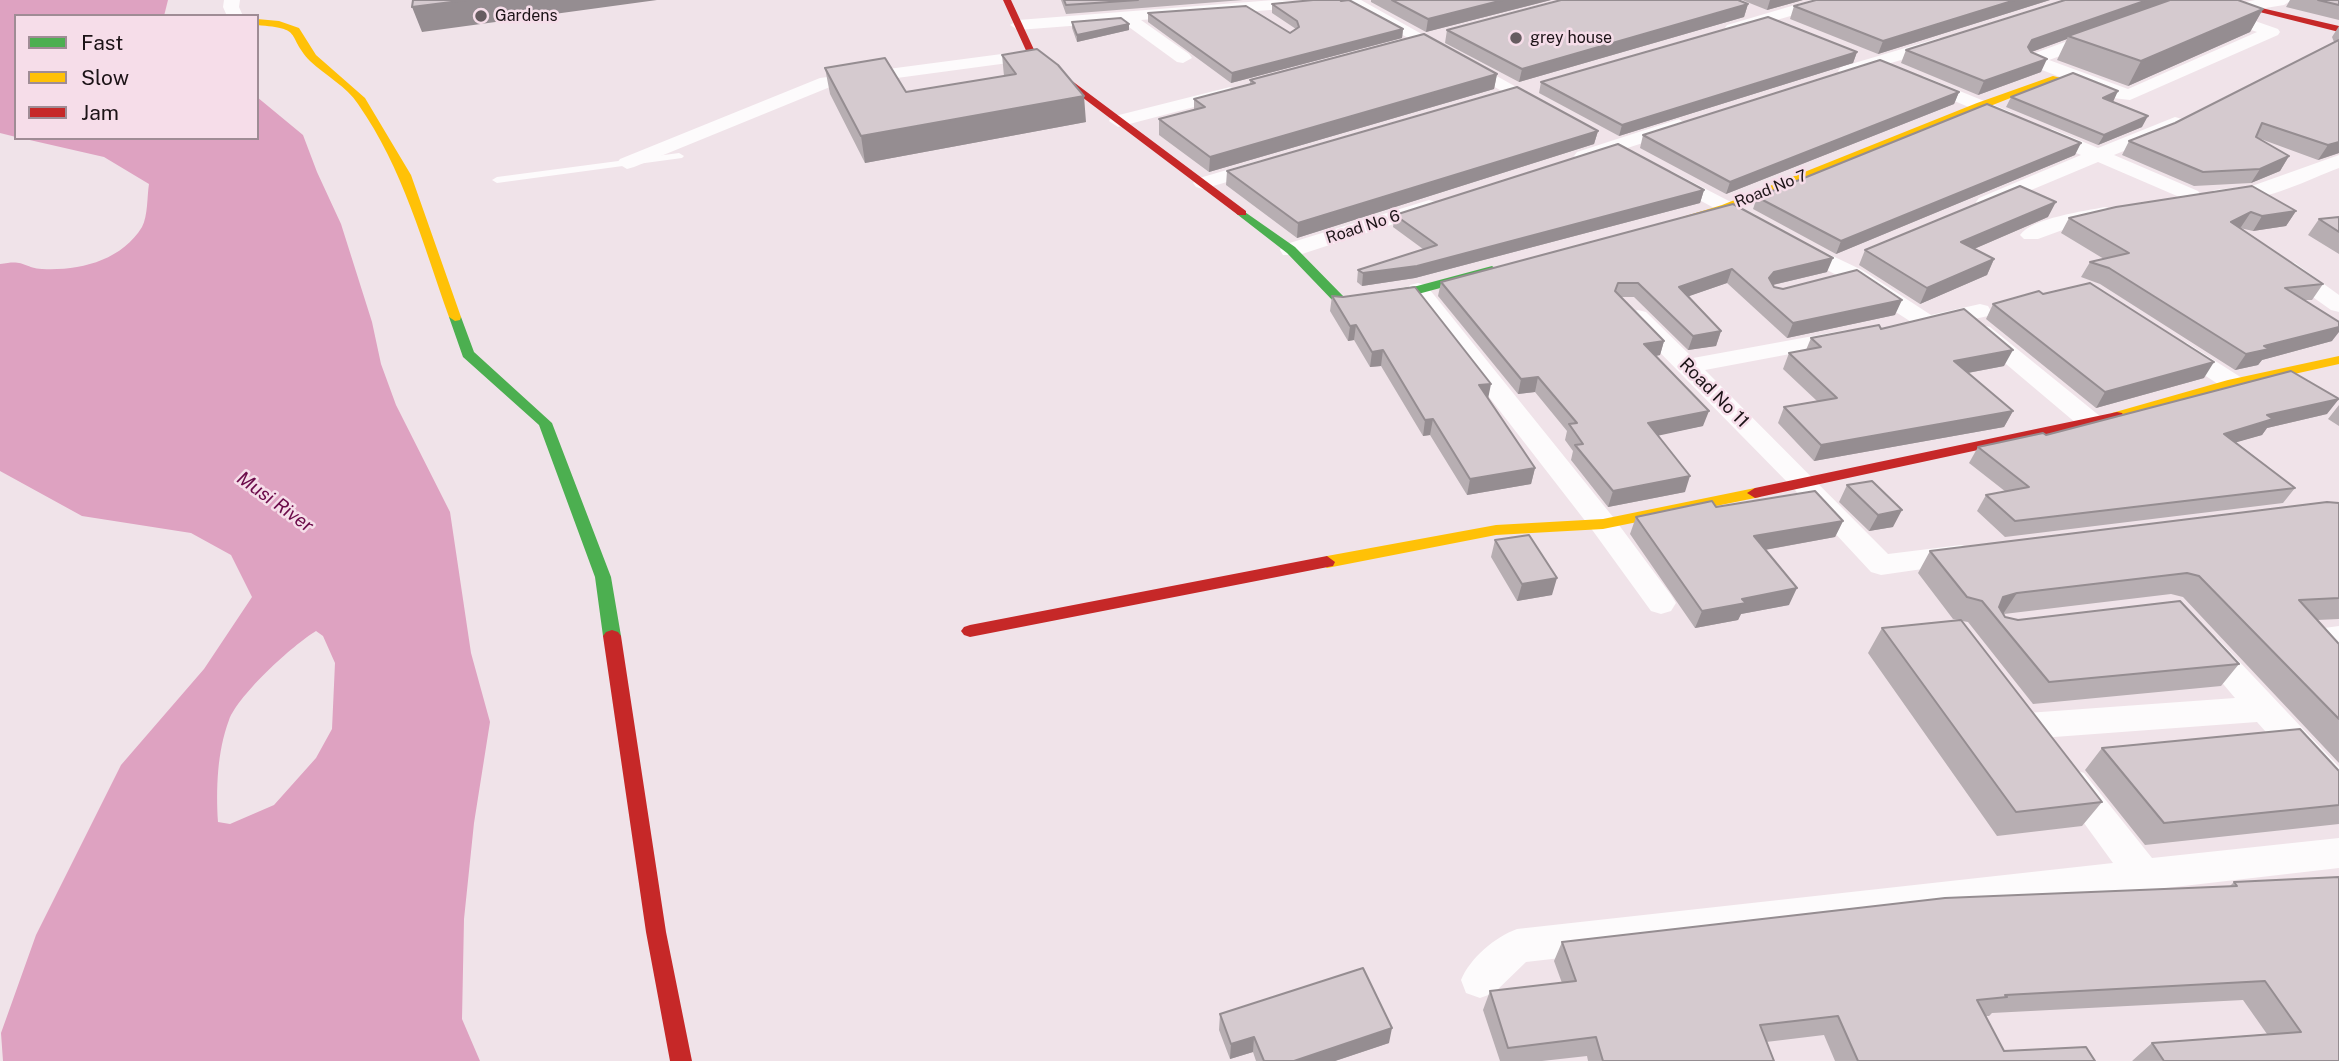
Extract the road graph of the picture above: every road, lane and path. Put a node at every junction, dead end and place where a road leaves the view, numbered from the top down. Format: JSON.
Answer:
{"nodes":[{"id":1,"x":1007,"y":0,"type":"edge"},
{"id":2,"x":1349,"y":0,"type":"edge"},
{"id":3,"x":1829,"y":0,"type":"edge"},
{"id":4,"x":2284,"y":0,"type":"edge"},
{"id":5,"x":1325,"y":1,"type":"edge"},
{"id":6,"x":2211,"y":4,"type":"edge"},
{"id":7,"x":2246,"y":6,"type":"junction"},
{"id":8,"x":1249,"y":7,"type":"junction"},
{"id":9,"x":1744,"y":9,"type":"edge"},
{"id":10,"x":1123,"y":15,"type":"junction"},
{"id":11,"x":1767,"y":18,"type":"junction"},
{"id":12,"x":1269,"y":21,"type":"edge"},
{"id":13,"x":259,"y":22,"type":"edge"},
{"id":14,"x":1018,"y":25,"type":"junction"},
{"id":15,"x":1791,"y":28,"type":"edge"},
{"id":16,"x":2339,"y":29,"type":"edge"},
{"id":17,"x":2112,"y":31,"type":"edge"},
{"id":18,"x":1714,"y":34,"type":"edge"},
{"id":19,"x":1451,"y":35,"type":"edge"},
{"id":20,"x":1952,"y":38,"type":"edge"},
{"id":21,"x":1425,"y":42,"type":"junction"},
{"id":22,"x":1398,"y":48,"type":"edge"},
{"id":23,"x":1852,"y":52,"type":"edge"},
{"id":24,"x":1032,"y":55,"type":"junction"},
{"id":25,"x":1183,"y":58,"type":"dead end"},
{"id":26,"x":1877,"y":62,"type":"junction"},
{"id":27,"x":2056,"y":78,"type":"edge"},
{"id":28,"x":1825,"y":79,"type":"edge"},
{"id":29,"x":1542,"y":84,"type":"edge"},
{"id":30,"x":1251,"y":86,"type":"edge"},
{"id":31,"x":1516,"y":92,"type":"junction"},
{"id":32,"x":1490,"y":99,"type":"edge"},
{"id":33,"x":1981,"y":105,"type":"junction"},
{"id":34,"x":1560,"y":116,"type":"edge"},
{"id":35,"x":1118,"y":121,"type":"junction"},
{"id":36,"x":1693,"y":121,"type":"edge"},
{"id":37,"x":2175,"y":123,"type":"edge"},
{"id":38,"x":1593,"y":134,"type":"edge"},
{"id":39,"x":1615,"y":146,"type":"junction"},
{"id":40,"x":2097,"y":155,"type":"junction"},
{"id":41,"x":679,"y":156,"type":"dead end"},
{"id":42,"x":1637,"y":158,"type":"edge"},
{"id":43,"x":1281,"y":160,"type":"edge"},
{"id":44,"x":2339,"y":161,"type":"edge"},
{"id":45,"x":626,"y":163,"type":"junction"},
{"id":46,"x":1562,"y":163,"type":"edge"},
{"id":47,"x":1659,"y":170,"type":"edge"},
{"id":48,"x":497,"y":180,"type":"dead end"},
{"id":49,"x":1203,"y":183,"type":"junction"},
{"id":50,"x":2191,"y":195,"type":"junction"},
{"id":51,"x":1444,"y":201,"type":"edge"},
{"id":52,"x":2152,"y":204,"type":"edge"},
{"id":53,"x":1726,"y":207,"type":"junction"},
{"id":54,"x":1972,"y":208,"type":"edge"},
{"id":55,"x":2126,"y":209,"type":"edge"},
{"id":56,"x":1672,"y":221,"type":"edge"},
{"id":57,"x":2031,"y":235,"type":"dead end"},
{"id":58,"x":1291,"y":250,"type":"junction"},
{"id":59,"x":2274,"y":259,"type":"edge"},
{"id":60,"x":1512,"y":265,"type":"edge"},
{"id":61,"x":1418,"y":290,"type":"junction"},
{"id":62,"x":1624,"y":304,"type":"edge"},
{"id":63,"x":2339,"y":305,"type":"edge"},
{"id":64,"x":1927,"y":322,"type":"junction"},
{"id":65,"x":1900,"y":327,"type":"edge"},
{"id":66,"x":1874,"y":332,"type":"edge"},
{"id":67,"x":2157,"y":334,"type":"edge"},
{"id":68,"x":2339,"y":360,"type":"edge"},
{"id":69,"x":1686,"y":366,"type":"junction"},
{"id":70,"x":2278,"y":371,"type":"junction"},
{"id":71,"x":2232,"y":383,"type":"junction"},
{"id":72,"x":2309,"y":389,"type":"edge"},
{"id":73,"x":2092,"y":423,"type":"junction"},
{"id":74,"x":1803,"y":482,"type":"junction"},
{"id":75,"x":1603,"y":524,"type":"junction"},
{"id":76,"x":1992,"y":552,"type":"edge"},
{"id":77,"x":1661,"y":603,"type":"dead end"},
{"id":78,"x":2189,"y":628,"type":"edge"},
{"id":79,"x":970,"y":631,"type":"dead end"},
{"id":80,"x":2339,"y":637,"type":"edge"},
{"id":81,"x":2339,"y":664,"type":"edge"},
{"id":82,"x":2263,"y":709,"type":"junction"},
{"id":83,"x":2339,"y":790,"type":"edge"},
{"id":84,"x":2339,"y":853,"type":"edge"},
{"id":85,"x":2143,"y":874,"type":"junction"},
{"id":86,"x":1480,"y":979,"type":"dead end"},
{"id":87,"x":681,"y":1061,"type":"edge"}],
"edges":[{"from":1,"to":14,"type":"street"},
{"from":2,"to":21,"type":"street"},
{"from":3,"to":11,"type":"street"},
{"from":4,"to":7,"type":"street"},
{"from":5,"to":8,"type":"street"},
{"from":6,"to":7,"type":"street"},
{"from":6,"to":17,"type":"street"},
{"from":7,"to":16,"type":"street"},
{"from":8,"to":10,"type":"street"},
{"from":8,"to":12,"type":"street"},
{"from":9,"to":11,"type":"street"},
{"from":10,"to":14,"type":"street"},
{"from":10,"to":25,"type":"street"},
{"from":11,"to":15,"type":"street"},
{"from":11,"to":18,"type":"street"},
{"from":13,"to":87,"type":"street"},
{"from":14,"to":24,"type":"street"},
{"from":19,"to":21,"type":"street"},
{"from":20,"to":26,"type":"street"},
{"from":21,"to":22,"type":"street"},
{"from":21,"to":31,"type":"street"},
{"from":23,"to":26,"type":"street"},
{"from":24,"to":35,"type":"street"},
{"from":24,"to":45,"type":"street"},
{"from":26,"to":28,"type":"street"},
{"from":26,"to":33,"type":"street"},
{"from":27,"to":33,"type":"street","name":"Road No 7"},
{"from":29,"to":31,"type":"street"},
{"from":30,"to":35,"type":"street"},
{"from":31,"to":32,"type":"street"},
{"from":31,"to":34,"type":"street"},
{"from":33,"to":40,"type":"street"},
{"from":33,"to":53,"type":"street","name":"Road No 7"},
{"from":35,"to":49,"type":"street"},
{"from":36,"to":39,"type":"street"},
{"from":37,"to":40,"type":"street"},
{"from":38,"to":39,"type":"street"},
{"from":39,"to":42,"type":"street"},
{"from":39,"to":46,"type":"street"},
{"from":40,"to":50,"type":"street"},
{"from":40,"to":54,"type":"street"},
{"from":41,"to":45,"type":"lane"},
{"from":43,"to":49,"type":"street"},
{"from":44,"to":50,"type":"street"},
{"from":45,"to":48,"type":"lane"},
{"from":47,"to":53,"type":"street"},
{"from":49,"to":58,"type":"street"},
{"from":50,"to":52,"type":"street"},
{"from":51,"to":58,"type":"street","name":"Road No 6"},
{"from":53,"to":56,"type":"street","name":"Road No 7"},
{"from":53,"to":64,"type":"street"},
{"from":55,"to":57,"type":"street"},
{"from":58,"to":61,"type":"street"},
{"from":59,"to":63,"type":"street"},
{"from":60,"to":61,"type":"street"},
{"from":61,"to":75,"type":"street"},
{"from":62,"to":69,"type":"street","name":"Road No 11"},
{"from":64,"to":65,"type":"street"},
{"from":64,"to":73,"type":"street"},
{"from":66,"to":69,"type":"street"},
{"from":67,"to":71,"type":"street"},
{"from":68,"to":70,"type":"street"},
{"from":69,"to":74,"type":"street","name":"Road No 11"},
{"from":70,"to":71,"type":"street"},
{"from":70,"to":72,"type":"street"},
{"from":71,"to":73,"type":"street"},
{"from":73,"to":74,"type":"street"},
{"from":74,"to":75,"type":"street"},
{"from":74,"to":76,"type":"street"},
{"from":75,"to":77,"type":"street"},
{"from":75,"to":79,"type":"street"},
{"from":78,"to":82,"type":"street"},
{"from":80,"to":81,"type":"street"},
{"from":82,"to":83,"type":"street"},
{"from":82,"to":85,"type":"street"},
{"from":84,"to":85,"type":"street"},
{"from":85,"to":86,"type":"street"}]}
